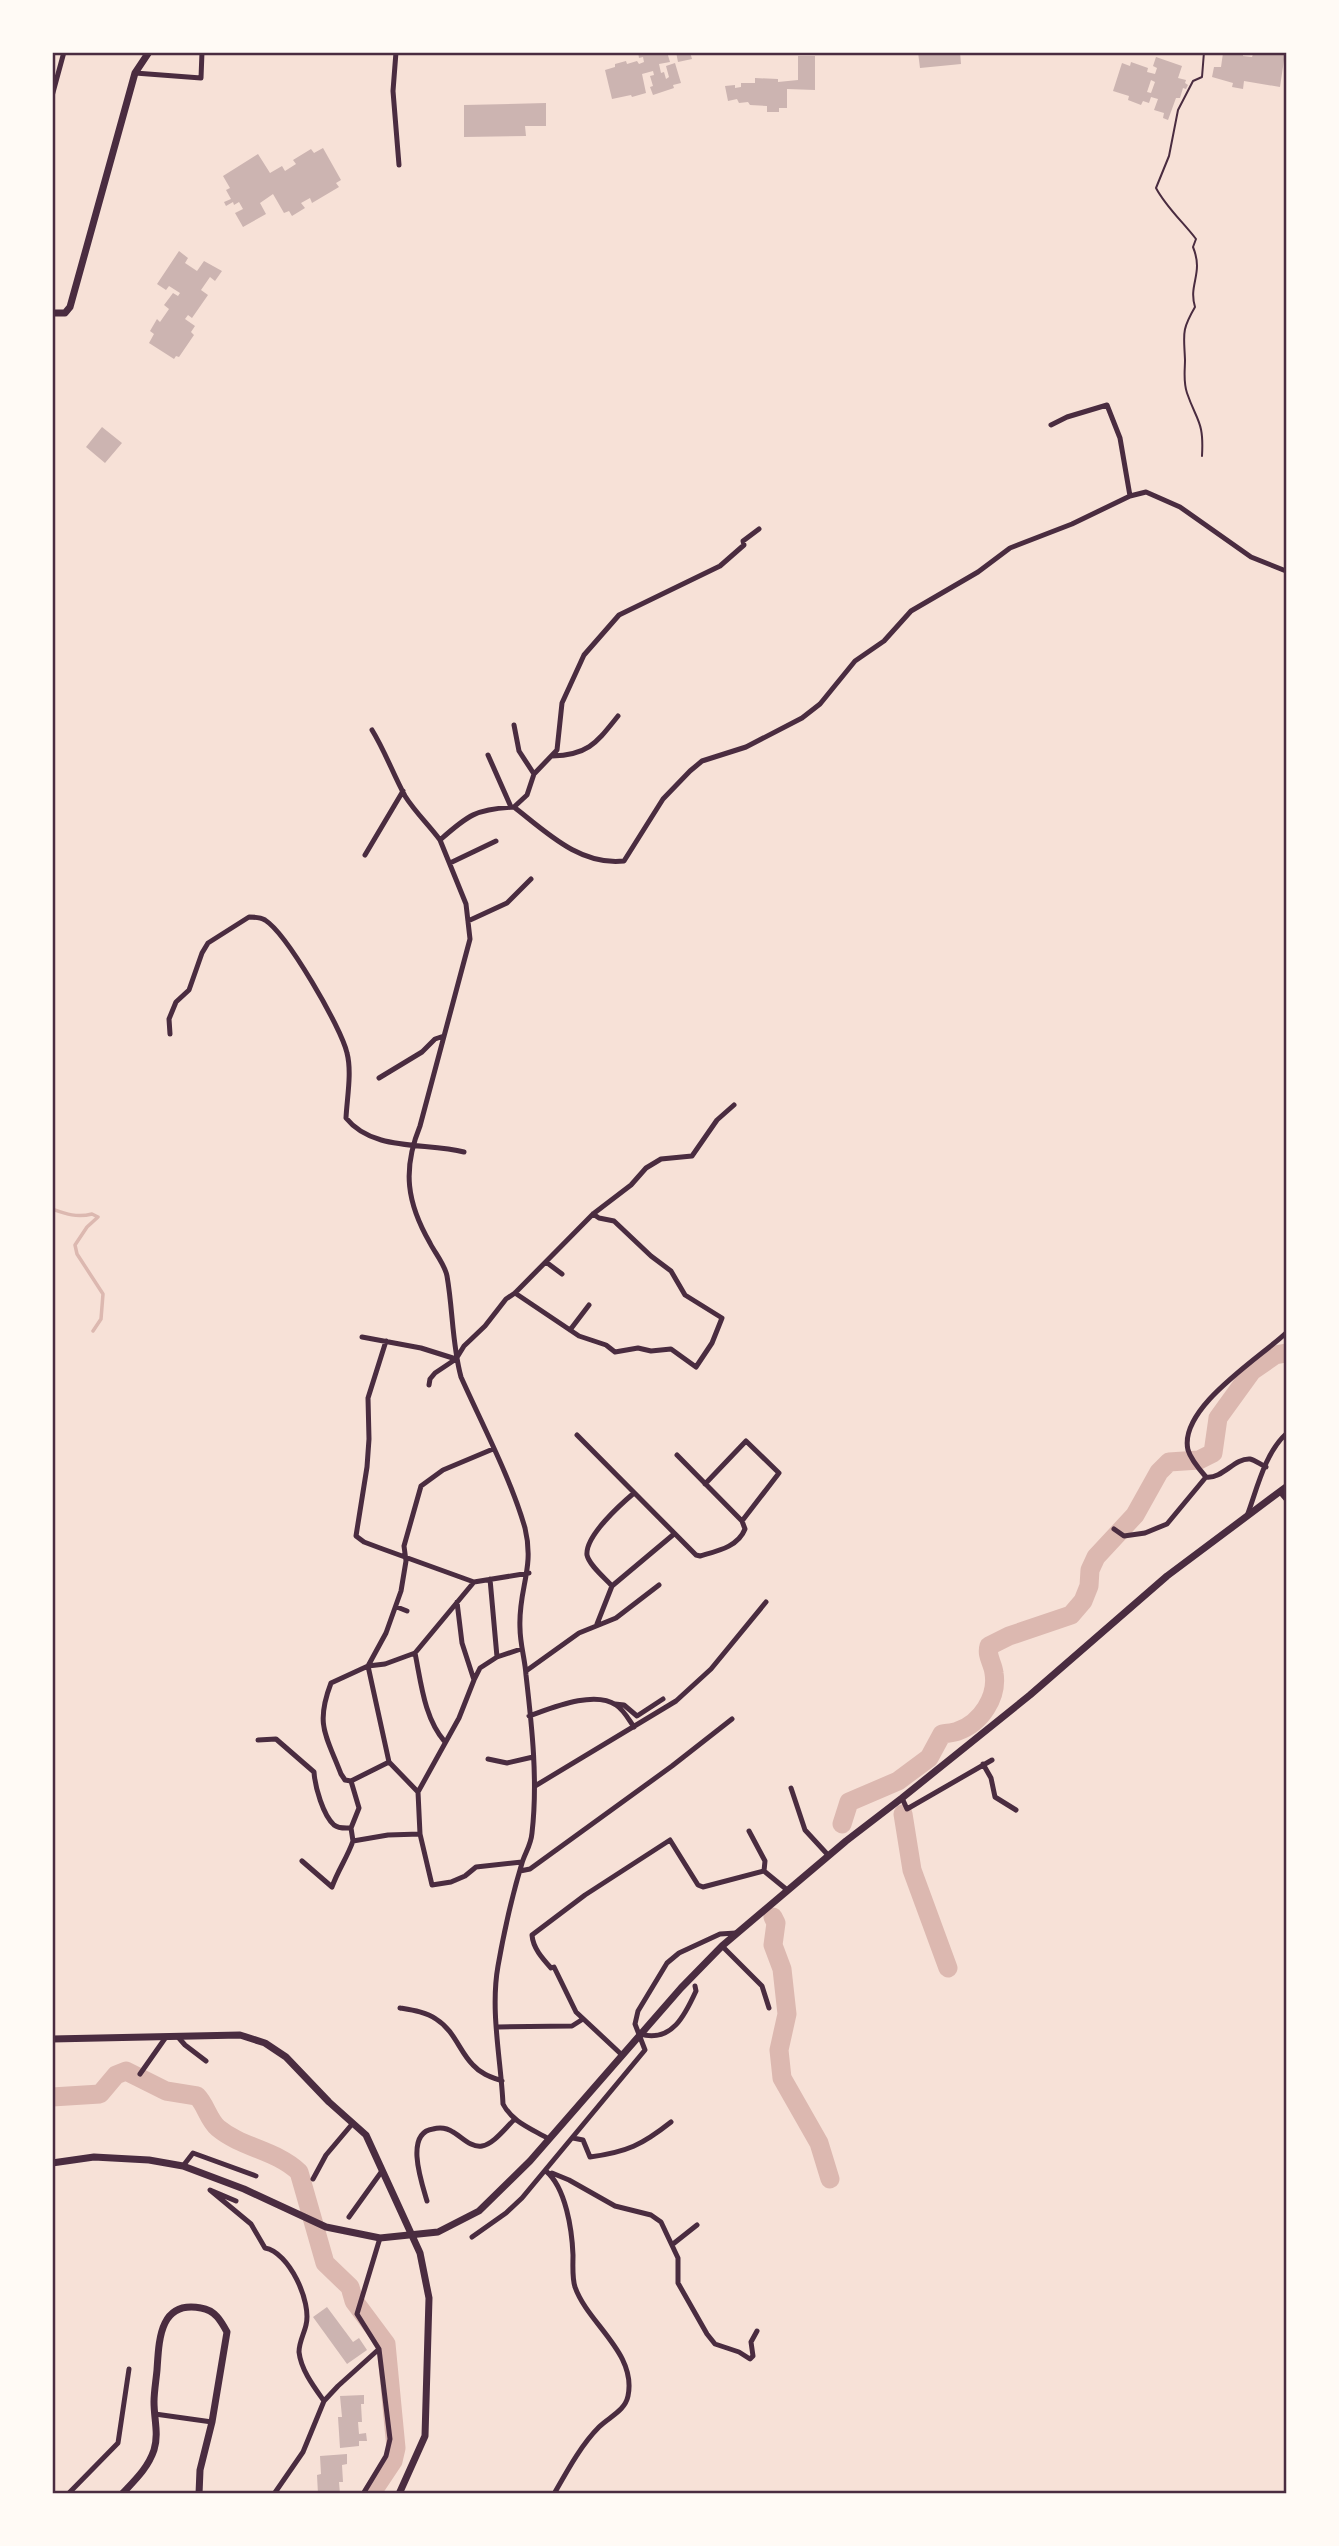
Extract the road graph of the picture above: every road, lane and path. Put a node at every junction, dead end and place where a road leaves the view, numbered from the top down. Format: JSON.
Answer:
{"nodes":[{"id":1,"x":64,"y":52,"type":"edge"},
{"id":2,"x":149,"y":52,"type":"edge"},
{"id":3,"x":202,"y":52,"type":"edge"},
{"id":4,"x":396,"y":52,"type":"edge"},
{"id":5,"x":1204,"y":52,"type":"edge"},
{"id":6,"x":135,"y":73,"type":"junction"},
{"id":7,"x":52,"y":96,"type":"edge"},
{"id":8,"x":399,"y":165,"type":"dead end"},
{"id":9,"x":52,"y":313,"type":"edge"},
{"id":10,"x":1051,"y":425,"type":"dead end"},
{"id":11,"x":1202,"y":456,"type":"dead end"},
{"id":12,"x":1130,"y":496,"type":"junction"},
{"id":13,"x":759,"y":529,"type":"dead end"},
{"id":14,"x":1286,"y":571,"type":"edge"},
{"id":15,"x":618,"y":716,"type":"dead end"},
{"id":16,"x":514,"y":725,"type":"dead end"},
{"id":17,"x":372,"y":730,"type":"dead end"},
{"id":18,"x":488,"y":755,"type":"dead end"},
{"id":19,"x":552,"y":756,"type":"junction"},
{"id":20,"x":534,"y":774,"type":"junction"},
{"id":21,"x":403,"y":791,"type":"junction"},
{"id":22,"x":513,"y":807,"type":"junction"},
{"id":23,"x":440,"y":841,"type":"junction"},
{"id":24,"x":496,"y":841,"type":"dead end"},
{"id":25,"x":365,"y":855,"type":"dead end"},
{"id":26,"x":450,"y":863,"type":"junction"},
{"id":27,"x":531,"y":879,"type":"dead end"},
{"id":28,"x":468,"y":921,"type":"junction"},
{"id":29,"x":170,"y":1034,"type":"dead end"},
{"id":30,"x":444,"y":1036,"type":"junction"},
{"id":31,"x":379,"y":1078,"type":"dead end"},
{"id":32,"x":734,"y":1105,"type":"dead end"},
{"id":33,"x":411,"y":1146,"type":"junction"},
{"id":34,"x":464,"y":1152,"type":"dead end"},
{"id":35,"x":593,"y":1214,"type":"junction"},
{"id":36,"x":546,"y":1262,"type":"junction"},
{"id":37,"x":562,"y":1274,"type":"dead end"},
{"id":38,"x":515,"y":1293,"type":"junction"},
{"id":39,"x":589,"y":1305,"type":"dead end"},
{"id":40,"x":570,"y":1330,"type":"junction"},
{"id":41,"x":1286,"y":1333,"type":"edge"},
{"id":42,"x":362,"y":1338,"type":"dead end"},
{"id":43,"x":386,"y":1341,"type":"junction"},
{"id":44,"x":456,"y":1359,"type":"junction"},
{"id":45,"x":429,"y":1385,"type":"dead end"},
{"id":46,"x":1286,"y":1434,"type":"edge"},
{"id":47,"x":577,"y":1435,"type":"dead end"},
{"id":48,"x":494,"y":1449,"type":"junction"},
{"id":49,"x":677,"y":1455,"type":"dead end"},
{"id":50,"x":1266,"y":1467,"type":"junction"},
{"id":51,"x":1206,"y":1477,"type":"junction"},
{"id":52,"x":705,"y":1484,"type":"junction"},
{"id":53,"x":1283,"y":1490,"type":"edge"},
{"id":54,"x":634,"y":1493,"type":"junction"},
{"id":55,"x":1286,"y":1499,"type":"edge"},
{"id":56,"x":1247,"y":1516,"type":"junction"},
{"id":57,"x":742,"y":1521,"type":"junction"},
{"id":58,"x":1114,"y":1529,"type":"dead end"},
{"id":59,"x":674,"y":1534,"type":"junction"},
{"id":60,"x":405,"y":1556,"type":"junction"},
{"id":61,"x":529,"y":1573,"type":"junction"},
{"id":62,"x":491,"y":1579,"type":"junction"},
{"id":63,"x":474,"y":1582,"type":"junction"},
{"id":64,"x":659,"y":1585,"type":"dead end"},
{"id":65,"x":612,"y":1586,"type":"junction"},
{"id":66,"x":457,"y":1602,"type":"junction"},
{"id":67,"x":766,"y":1602,"type":"dead end"},
{"id":68,"x":397,"y":1607,"type":"junction"},
{"id":69,"x":407,"y":1611,"type":"dead end"},
{"id":70,"x":597,"y":1624,"type":"junction"},
{"id":71,"x":521,"y":1649,"type":"junction"},
{"id":72,"x":415,"y":1653,"type":"junction"},
{"id":73,"x":498,"y":1657,"type":"junction"},
{"id":74,"x":368,"y":1666,"type":"junction"},
{"id":75,"x":526,"y":1671,"type":"junction"},
{"id":76,"x":474,"y":1680,"type":"junction"},
{"id":77,"x":663,"y":1699,"type":"dead end"},
{"id":78,"x":615,"y":1704,"type":"junction"},
{"id":79,"x":530,"y":1716,"type":"junction"},
{"id":80,"x":732,"y":1719,"type":"dead end"},
{"id":81,"x":634,"y":1727,"type":"junction"},
{"id":82,"x":258,"y":1740,"type":"dead end"},
{"id":83,"x":445,"y":1741,"type":"junction"},
{"id":84,"x":533,"y":1757,"type":"junction"},
{"id":85,"x":488,"y":1759,"type":"dead end"},
{"id":86,"x":992,"y":1760,"type":"dead end"},
{"id":87,"x":389,"y":1762,"type":"junction"},
{"id":88,"x":983,"y":1764,"type":"junction"},
{"id":89,"x":351,"y":1781,"type":"junction"},
{"id":90,"x":535,"y":1786,"type":"junction"},
{"id":91,"x":791,"y":1788,"type":"dead end"},
{"id":92,"x":418,"y":1791,"type":"junction"},
{"id":93,"x":902,"y":1798,"type":"junction"},
{"id":94,"x":1016,"y":1810,"type":"dead end"},
{"id":95,"x":351,"y":1828,"type":"junction"},
{"id":96,"x":749,"y":1831,"type":"dead end"},
{"id":97,"x":420,"y":1834,"type":"junction"},
{"id":98,"x":352,"y":1841,"type":"junction"},
{"id":99,"x":828,"y":1855,"type":"junction"},
{"id":100,"x":302,"y":1861,"type":"dead end"},
{"id":101,"x":523,"y":1861,"type":"junction"},
{"id":102,"x":520,"y":1871,"type":"junction"},
{"id":103,"x":764,"y":1871,"type":"junction"},
{"id":104,"x":786,"y":1889,"type":"junction"},
{"id":105,"x":736,"y":1933,"type":"junction"},
{"id":106,"x":722,"y":1946,"type":"junction"},
{"id":107,"x":695,"y":1986,"type":"dead end"},
{"id":108,"x":400,"y":2008,"type":"dead end"},
{"id":109,"x":769,"y":2008,"type":"dead end"},
{"id":110,"x":583,"y":2019,"type":"junction"},
{"id":111,"x":498,"y":2027,"type":"junction"},
{"id":112,"x":640,"y":2034,"type":"junction"},
{"id":113,"x":166,"y":2037,"type":"junction"},
{"id":114,"x":178,"y":2037,"type":"junction"},
{"id":115,"x":52,"y":2039,"type":"edge"},
{"id":116,"x":622,"y":2055,"type":"junction"},
{"id":117,"x":206,"y":2061,"type":"dead end"},
{"id":118,"x":140,"y":2074,"type":"dead end"},
{"id":119,"x":502,"y":2081,"type":"junction"},
{"id":120,"x":514,"y":2119,"type":"junction"},
{"id":121,"x":671,"y":2122,"type":"dead end"},
{"id":122,"x":353,"y":2123,"type":"junction"},
{"id":123,"x":573,"y":2138,"type":"junction"},
{"id":124,"x":549,"y":2139,"type":"junction"},
{"id":125,"x":52,"y":2163,"type":"edge"},
{"id":126,"x":183,"y":2166,"type":"junction"},
{"id":127,"x":382,"y":2171,"type":"junction"},
{"id":128,"x":546,"y":2171,"type":"junction"},
{"id":129,"x":256,"y":2176,"type":"dead end"},
{"id":130,"x":313,"y":2179,"type":"dead end"},
{"id":131,"x":236,"y":2201,"type":"dead end"},
{"id":132,"x":427,"y":2201,"type":"dead end"},
{"id":133,"x":349,"y":2217,"type":"dead end"},
{"id":134,"x":697,"y":2225,"type":"dead end"},
{"id":135,"x":413,"y":2235,"type":"junction"},
{"id":136,"x":472,"y":2237,"type":"dead end"},
{"id":137,"x":380,"y":2238,"type":"junction"},
{"id":138,"x":673,"y":2244,"type":"junction"},
{"id":139,"x":757,"y":2331,"type":"dead end"},
{"id":140,"x":379,"y":2349,"type":"junction"},
{"id":141,"x":129,"y":2369,"type":"dead end"},
{"id":142,"x":324,"y":2401,"type":"junction"},
{"id":143,"x":155,"y":2414,"type":"junction"},
{"id":144,"x":212,"y":2422,"type":"junction"},
{"id":145,"x":68,"y":2494,"type":"edge"},
{"id":146,"x":122,"y":2494,"type":"edge"},
{"id":147,"x":199,"y":2494,"type":"edge"},
{"id":148,"x":274,"y":2494,"type":"edge"},
{"id":149,"x":363,"y":2494,"type":"edge"},
{"id":150,"x":399,"y":2494,"type":"edge"},
{"id":151,"x":554,"y":2494,"type":"edge"}],
"edges":[{"from":1,"to":7,"type":"street"},
{"from":2,"to":6,"type":"street"},
{"from":3,"to":6,"type":"street"},
{"from":4,"to":8,"type":"street"},
{"from":5,"to":11,"type":"path"},
{"from":6,"to":9,"type":"street"},
{"from":10,"to":12,"type":"street"},
{"from":12,"to":14,"type":"street"},
{"from":12,"to":22,"type":"street"},
{"from":13,"to":19,"type":"street"},
{"from":15,"to":19,"type":"street"},
{"from":16,"to":20,"type":"street"},
{"from":17,"to":21,"type":"street"},
{"from":18,"to":22,"type":"street"},
{"from":19,"to":20,"type":"street"},
{"from":20,"to":22,"type":"street"},
{"from":21,"to":23,"type":"street"},
{"from":21,"to":25,"type":"street"},
{"from":22,"to":23,"type":"street"},
{"from":23,"to":26,"type":"street"},
{"from":24,"to":26,"type":"street"},
{"from":26,"to":28,"type":"street"},
{"from":27,"to":28,"type":"street"},
{"from":28,"to":30,"type":"street"},
{"from":29,"to":33,"type":"street"},
{"from":30,"to":31,"type":"street"},
{"from":30,"to":33,"type":"street"},
{"from":32,"to":35,"type":"street"},
{"from":33,"to":34,"type":"street"},
{"from":33,"to":44,"type":"street"},
{"from":35,"to":36,"type":"street"},
{"from":35,"to":40,"type":"street"},
{"from":36,"to":37,"type":"street"},
{"from":36,"to":38,"type":"street"},
{"from":38,"to":40,"type":"street"},
{"from":38,"to":44,"type":"street"},
{"from":39,"to":40,"type":"street"},
{"from":41,"to":51,"type":"street"},
{"from":42,"to":43,"type":"street"},
{"from":43,"to":44,"type":"street"},
{"from":43,"to":60,"type":"street"},
{"from":44,"to":45,"type":"street"},
{"from":44,"to":48,"type":"street"},
{"from":46,"to":50,"type":"street"},
{"from":47,"to":54,"type":"street"},
{"from":48,"to":60,"type":"street"},
{"from":48,"to":61,"type":"street"},
{"from":49,"to":52,"type":"street"},
{"from":50,"to":51,"type":"street"},
{"from":50,"to":56,"type":"street"},
{"from":51,"to":58,"type":"street"},
{"from":52,"to":57,"type":"street"},
{"from":52,"to":57,"type":"street"},
{"from":53,"to":55,"type":"street"},
{"from":53,"to":56,"type":"street"},
{"from":54,"to":59,"type":"street"},
{"from":54,"to":65,"type":"street"},
{"from":56,"to":93,"type":"street"},
{"from":57,"to":59,"type":"street"},
{"from":59,"to":65,"type":"street"},
{"from":60,"to":63,"type":"street"},
{"from":60,"to":68,"type":"street"},
{"from":61,"to":62,"type":"street"},
{"from":61,"to":71,"type":"street"},
{"from":62,"to":63,"type":"street"},
{"from":62,"to":73,"type":"street"},
{"from":63,"to":66,"type":"street"},
{"from":64,"to":70,"type":"street"},
{"from":65,"to":70,"type":"street"},
{"from":66,"to":72,"type":"street"},
{"from":66,"to":76,"type":"street"},
{"from":67,"to":81,"type":"street"},
{"from":68,"to":69,"type":"street"},
{"from":68,"to":74,"type":"street"},
{"from":70,"to":75,"type":"street"},
{"from":71,"to":73,"type":"street"},
{"from":71,"to":75,"type":"street"},
{"from":72,"to":74,"type":"street"},
{"from":72,"to":83,"type":"street"},
{"from":73,"to":76,"type":"street"},
{"from":74,"to":87,"type":"street"},
{"from":74,"to":89,"type":"street"},
{"from":75,"to":79,"type":"street"},
{"from":76,"to":83,"type":"street"},
{"from":77,"to":78,"type":"street"},
{"from":78,"to":79,"type":"street"},
{"from":78,"to":81,"type":"street"},
{"from":79,"to":84,"type":"street"},
{"from":80,"to":102,"type":"street"},
{"from":81,"to":90,"type":"street"},
{"from":82,"to":95,"type":"street"},
{"from":83,"to":92,"type":"street"},
{"from":84,"to":85,"type":"street"},
{"from":84,"to":90,"type":"street"},
{"from":86,"to":88,"type":"street"},
{"from":87,"to":89,"type":"street"},
{"from":87,"to":92,"type":"street"},
{"from":88,"to":93,"type":"street"},
{"from":88,"to":94,"type":"street"},
{"from":89,"to":95,"type":"street"},
{"from":90,"to":101,"type":"street"},
{"from":91,"to":99,"type":"street"},
{"from":92,"to":97,"type":"street"},
{"from":93,"to":99,"type":"street"},
{"from":95,"to":98,"type":"street"},
{"from":96,"to":103,"type":"street"},
{"from":97,"to":98,"type":"street"},
{"from":97,"to":101,"type":"street"},
{"from":98,"to":100,"type":"street"},
{"from":99,"to":104,"type":"street"},
{"from":101,"to":102,"type":"street"},
{"from":102,"to":111,"type":"street"},
{"from":103,"to":104,"type":"street"},
{"from":103,"to":110,"type":"street"},
{"from":104,"to":105,"type":"street"},
{"from":105,"to":106,"type":"street"},
{"from":105,"to":112,"type":"street"},
{"from":106,"to":109,"type":"street"},
{"from":106,"to":112,"type":"street"},
{"from":107,"to":112,"type":"street"},
{"from":108,"to":119,"type":"street"},
{"from":110,"to":111,"type":"street"},
{"from":110,"to":116,"type":"street"},
{"from":111,"to":119,"type":"street"},
{"from":112,"to":116,"type":"street"},
{"from":112,"to":123,"type":"street"},
{"from":113,"to":114,"type":"street"},
{"from":113,"to":115,"type":"street"},
{"from":113,"to":118,"type":"street"},
{"from":114,"to":117,"type":"street"},
{"from":114,"to":122,"type":"street"},
{"from":116,"to":124,"type":"street"},
{"from":119,"to":120,"type":"street"},
{"from":120,"to":124,"type":"street"},
{"from":120,"to":132,"type":"street"},
{"from":121,"to":123,"type":"street"},
{"from":122,"to":127,"type":"street"},
{"from":122,"to":130,"type":"street"},
{"from":123,"to":128,"type":"street"},
{"from":124,"to":135,"type":"street"},
{"from":125,"to":126,"type":"street"},
{"from":126,"to":129,"type":"street"},
{"from":126,"to":137,"type":"street"},
{"from":127,"to":133,"type":"street"},
{"from":127,"to":135,"type":"street"},
{"from":128,"to":136,"type":"street"},
{"from":128,"to":138,"type":"street"},
{"from":128,"to":151,"type":"street"},
{"from":131,"to":142,"type":"street"},
{"from":134,"to":138,"type":"street"},
{"from":135,"to":137,"type":"street"},
{"from":135,"to":150,"type":"street"},
{"from":137,"to":140,"type":"street"},
{"from":138,"to":139,"type":"street"},
{"from":140,"to":142,"type":"street"},
{"from":140,"to":149,"type":"street"},
{"from":141,"to":145,"type":"street"},
{"from":142,"to":148,"type":"street"},
{"from":143,"to":144,"type":"street"},
{"from":143,"to":144,"type":"street"},
{"from":143,"to":146,"type":"street"},
{"from":144,"to":147,"type":"street"}]}
